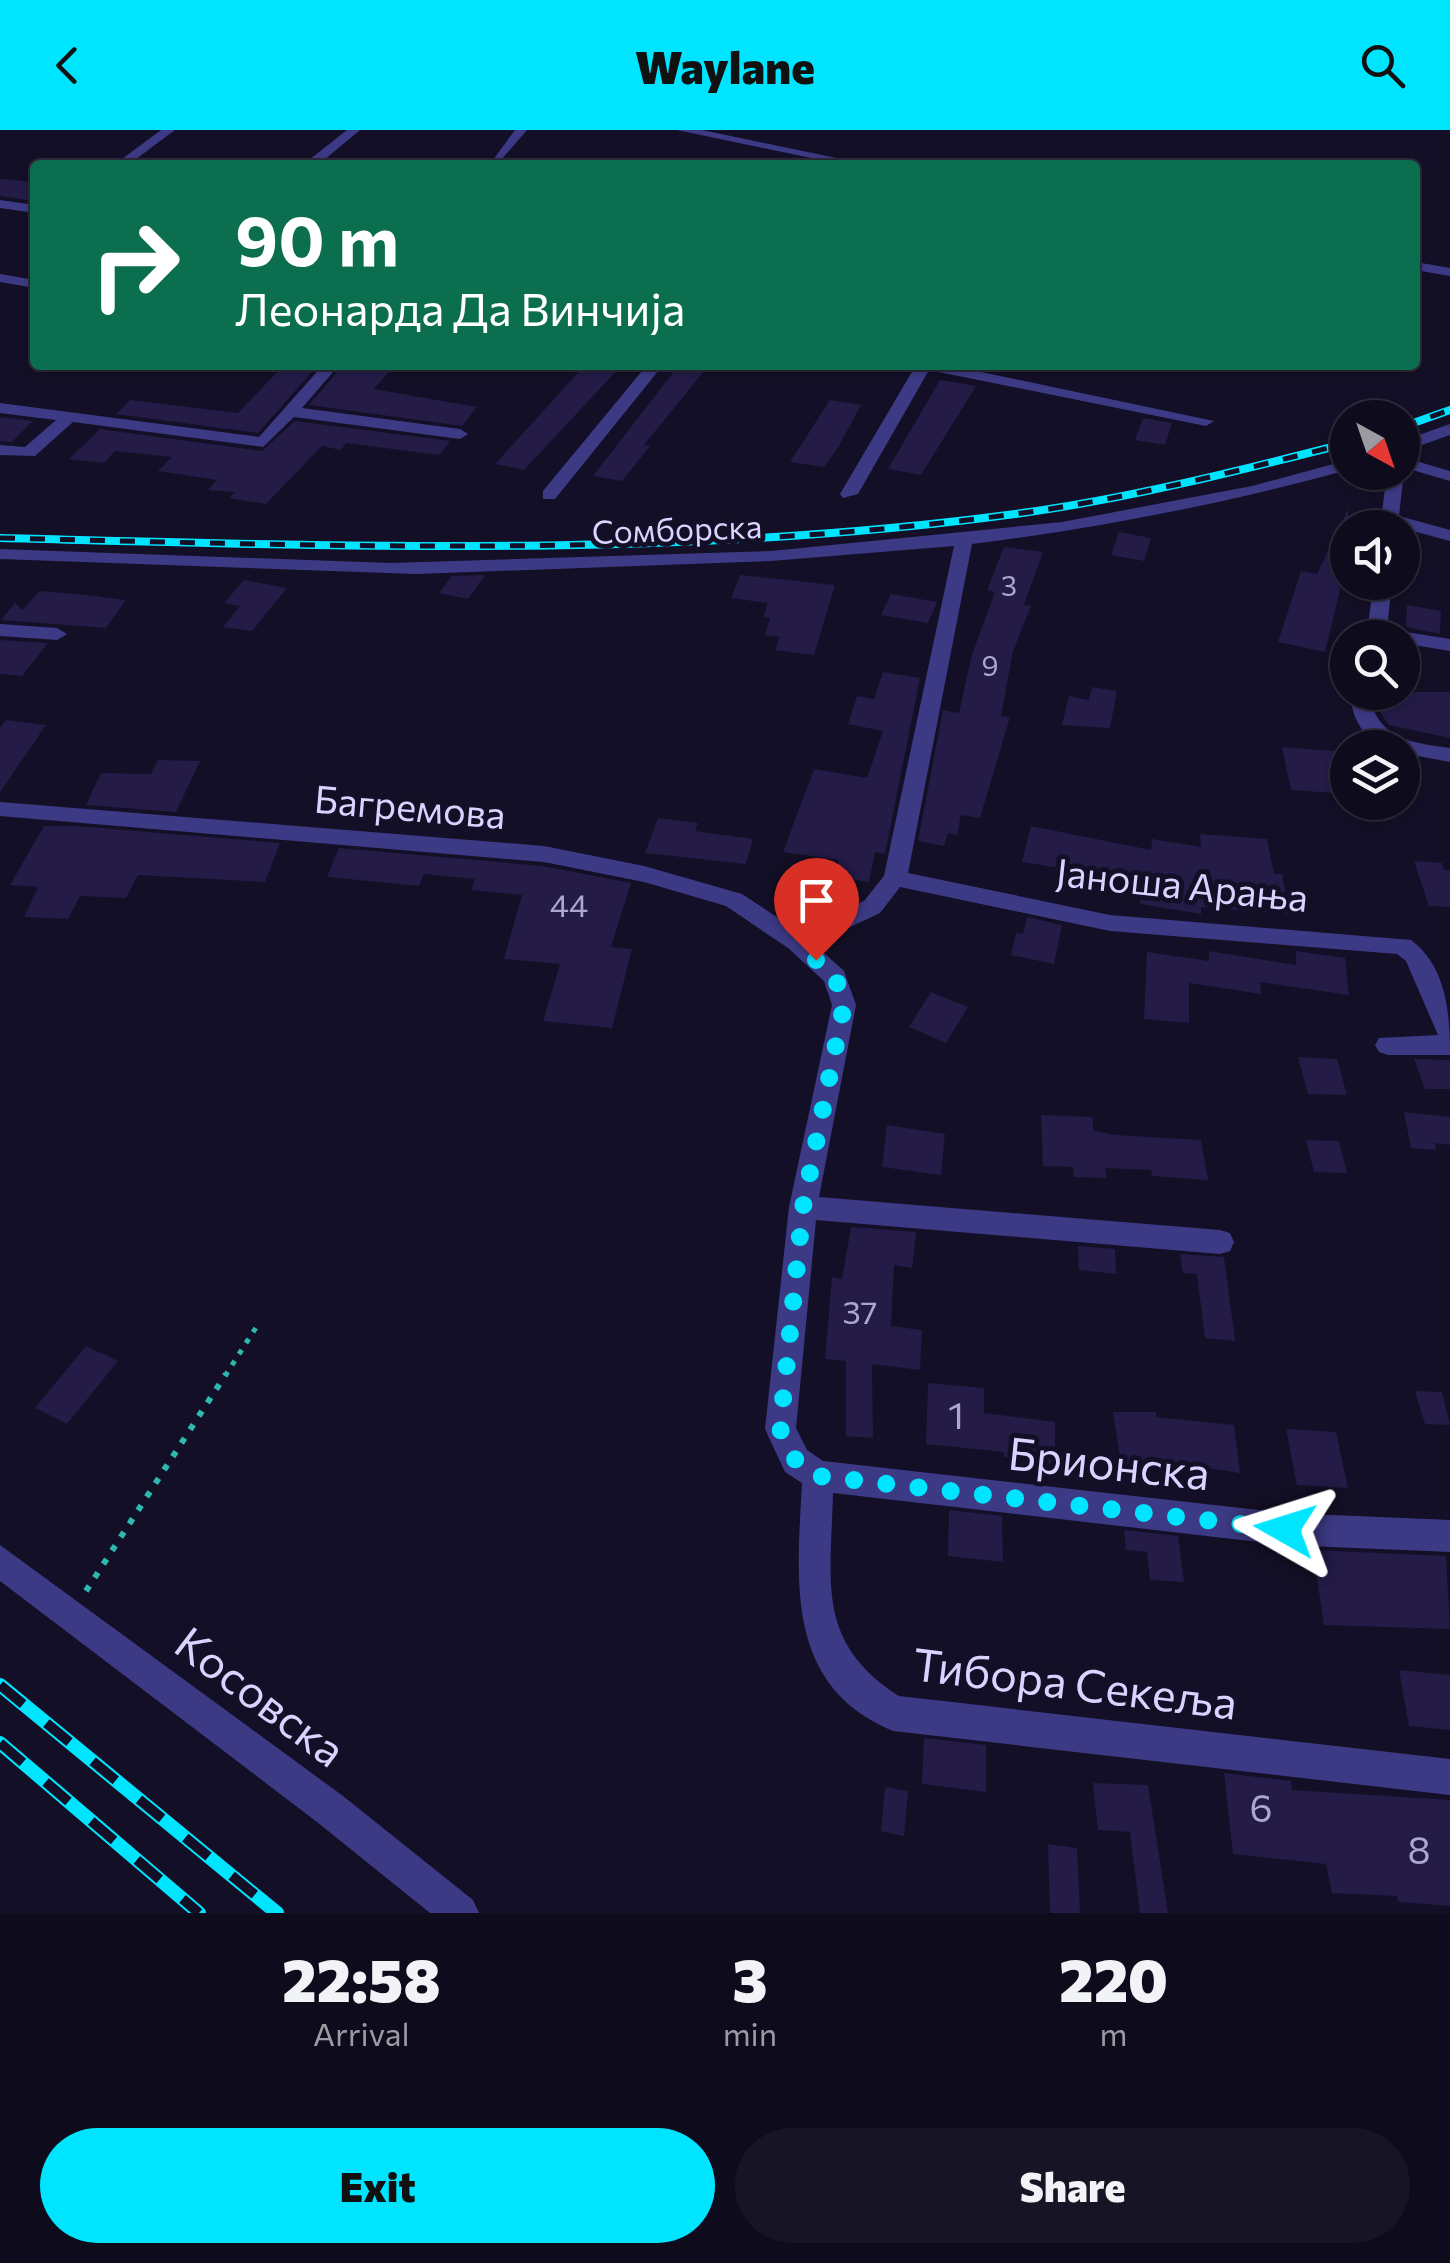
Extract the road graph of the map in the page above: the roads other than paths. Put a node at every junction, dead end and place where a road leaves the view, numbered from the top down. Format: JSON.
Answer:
{"nodes":[{"id":1,"x":168,"y":130,"type":"edge"},
{"id":2,"x":354,"y":130,"type":"edge"},
{"id":3,"x":521,"y":130,"type":"edge"},
{"id":4,"x":683,"y":130,"type":"edge"},
{"id":5,"x":497,"y":157,"type":"dead end"},
{"id":6,"x":127,"y":160,"type":"edge"},
{"id":7,"x":317,"y":160,"type":"edge"},
{"id":8,"x":838,"y":160,"type":"edge"},
{"id":9,"x":0,"y":204,"type":"edge"},
{"id":10,"x":30,"y":208,"type":"edge"},
{"id":11,"x":1420,"y":267,"type":"edge"},
{"id":12,"x":1450,"y":272,"type":"edge"},
{"id":13,"x":0,"y":278,"type":"edge"},
{"id":14,"x":30,"y":283,"type":"edge"},
{"id":15,"x":326,"y":370,"type":"edge"},
{"id":16,"x":651,"y":370,"type":"edge"},
{"id":17,"x":922,"y":370,"type":"edge"},
{"id":18,"x":950,"y":370,"type":"edge"},
{"id":19,"x":0,"y":408,"type":"edge"},
{"id":20,"x":287,"y":411,"type":"junction"},
{"id":21,"x":69,"y":417,"type":"junction"},
{"id":22,"x":1206,"y":421,"type":"dead end"},
{"id":23,"x":1450,"y":429,"type":"edge"},
{"id":24,"x":460,"y":434,"type":"dead end"},
{"id":25,"x":1420,"y":440,"type":"edge"},
{"id":26,"x":0,"y":450,"type":"edge"},
{"id":27,"x":1420,"y":467,"type":"edge"},
{"id":28,"x":1330,"y":470,"type":"edge"},
{"id":29,"x":1450,"y":476,"type":"edge"},
{"id":30,"x":849,"y":494,"type":"dead end"},
{"id":31,"x":549,"y":495,"type":"dead end"},
{"id":32,"x":1420,"y":530,"type":"edge"},
{"id":33,"x":1450,"y":536,"type":"edge"},
{"id":34,"x":964,"y":540,"type":"junction"},
{"id":35,"x":0,"y":554,"type":"edge"},
{"id":36,"x":0,"y":630,"type":"edge"},
{"id":37,"x":57,"y":634,"type":"dead end"},
{"id":38,"x":1420,"y":641,"type":"edge"},
{"id":39,"x":1450,"y":645,"type":"edge"},
{"id":40,"x":1359,"y":710,"type":"edge"},
{"id":41,"x":1450,"y":755,"type":"edge"},
{"id":42,"x":0,"y":809,"type":"edge"},
{"id":43,"x":895,"y":878,"type":"junction"},
{"id":44,"x":796,"y":942,"type":"junction"},
{"id":45,"x":1450,"y":1034,"type":"edge"},
{"id":46,"x":1450,"y":1044,"type":"edge"},
{"id":47,"x":1388,"y":1045,"type":"dead end"},
{"id":48,"x":803,"y":1207,"type":"junction"},
{"id":49,"x":1220,"y":1242,"type":"dead end"},
{"id":50,"x":818,"y":1476,"type":"junction"},
{"id":51,"x":1450,"y":1536,"type":"edge"},
{"id":52,"x":0,"y":1562,"type":"edge"},
{"id":53,"x":1450,"y":1777,"type":"edge"},
{"id":54,"x":460,"y":1913,"type":"edge"}],
"edges":[{"from":1,"to":6,"type":"street"},
{"from":2,"to":7,"type":"street"},
{"from":3,"to":5,"type":"street"},
{"from":4,"to":8,"type":"street"},
{"from":9,"to":10,"type":"street"},
{"from":11,"to":12,"type":"street"},
{"from":13,"to":14,"type":"street"},
{"from":15,"to":20,"type":"street"},
{"from":16,"to":31,"type":"street"},
{"from":17,"to":30,"type":"street"},
{"from":18,"to":22,"type":"street"},
{"from":19,"to":21,"type":"street"},
{"from":20,"to":21,"type":"street"},
{"from":20,"to":24,"type":"street"},
{"from":21,"to":26,"type":"street"},
{"from":23,"to":25,"type":"street"},
{"from":27,"to":29,"type":"street"},
{"from":28,"to":34,"type":"street","name":"Сомборска"},
{"from":32,"to":33,"type":"street"},
{"from":34,"to":35,"type":"street","name":"Сомборска"},
{"from":34,"to":43,"type":"street"},
{"from":36,"to":37,"type":"street"},
{"from":38,"to":39,"type":"street"},
{"from":40,"to":41,"type":"street"},
{"from":42,"to":44,"type":"street","name":"Багремова"},
{"from":43,"to":44,"type":"street"},
{"from":43,"to":45,"type":"street","name":"Јаноша Арања"},
{"from":44,"to":48,"type":"street","name":"Багремова"},
{"from":46,"to":47,"type":"street"},
{"from":48,"to":49,"type":"street"},
{"from":48,"to":50,"type":"street","name":"Багремова"},
{"from":50,"to":51,"type":"street","name":"Брионска"},
{"from":50,"to":53,"type":"street","name":"Тибора Секеља"},
{"from":52,"to":54,"type":"street","name":"Косовска"}]}
